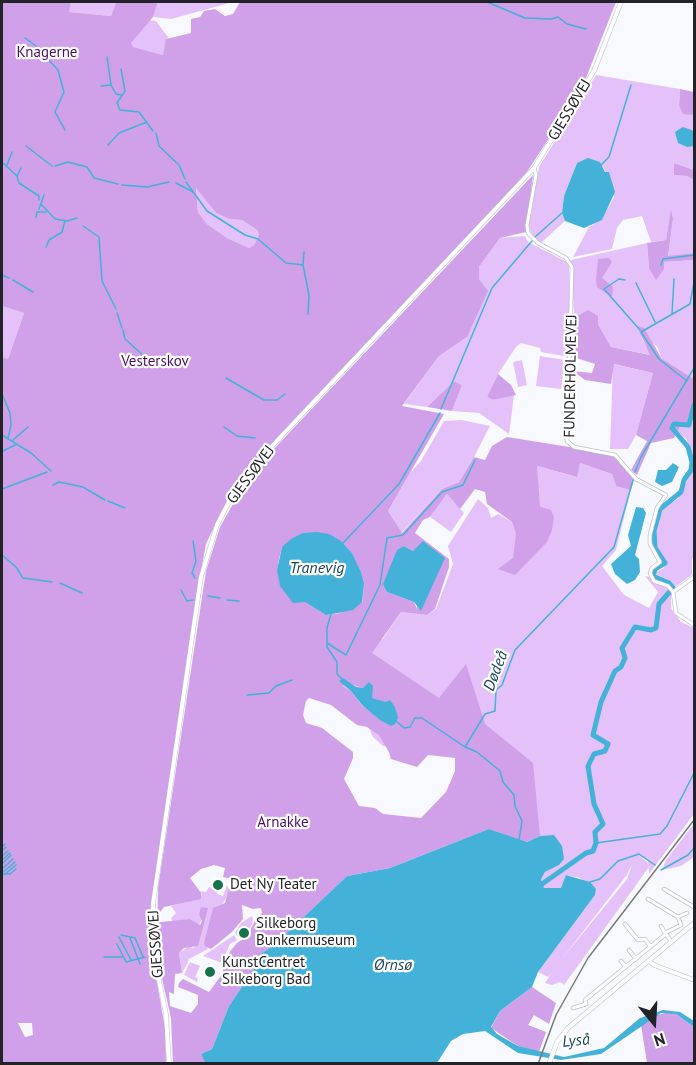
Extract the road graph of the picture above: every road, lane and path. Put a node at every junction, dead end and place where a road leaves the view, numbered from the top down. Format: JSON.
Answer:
{"nodes":[{"id":1,"x":621,"y":2,"type":"edge"},
{"id":2,"x":534,"y":168,"type":"junction"},
{"id":3,"x":694,"y":577,"type":"edge"},
{"id":4,"x":674,"y":592,"type":"junction"},
{"id":5,"x":694,"y":625,"type":"edge"},
{"id":6,"x":664,"y":889,"type":"dead end"},
{"id":7,"x":648,"y":899,"type":"dead end"},
{"id":8,"x":694,"y":907,"type":"edge"},
{"id":9,"x":687,"y":913,"type":"dead end"},
{"id":10,"x":678,"y":917,"type":"junction"},
{"id":11,"x":694,"y":923,"type":"edge"},
{"id":12,"x":625,"y":924,"type":"dead end"},
{"id":13,"x":661,"y":926,"type":"dead end"},
{"id":14,"x":666,"y":934,"type":"junction"},
{"id":15,"x":672,"y":942,"type":"junction"},
{"id":16,"x":651,"y":947,"type":"junction"},
{"id":17,"x":629,"y":950,"type":"dead end"},
{"id":18,"x":636,"y":959,"type":"junction"},
{"id":19,"x":621,"y":961,"type":"dead end"},
{"id":20,"x":649,"y":961,"type":"junction"},
{"id":21,"x":626,"y":967,"type":"junction"},
{"id":22,"x":694,"y":980,"type":"edge"},
{"id":23,"x":606,"y":984,"type":"junction"},
{"id":24,"x":612,"y":991,"type":"junction"},
{"id":25,"x":573,"y":1008,"type":"dead end"},
{"id":26,"x":550,"y":1062,"type":"edge"},
{"id":27,"x":169,"y":1064,"type":"edge"}],
"edges":[{"from":1,"to":2,"type":"street","name":"GJESSØVEJ"},
{"from":2,"to":4,"type":"street","name":"FUNDERHOLMEVEJ"},
{"from":2,"to":27,"type":"street","name":"GJESSØVEJ"},
{"from":3,"to":4,"type":"street"},
{"from":4,"to":5,"type":"street","name":"FUNDERHOLMEVEJ"},
{"from":6,"to":8,"type":"street"},
{"from":7,"to":10,"type":"street"},
{"from":9,"to":10,"type":"street"},
{"from":10,"to":14,"type":"street"},
{"from":11,"to":15,"type":"street"},
{"from":12,"to":16,"type":"street"},
{"from":13,"to":14,"type":"street"},
{"from":14,"to":15,"type":"street"},
{"from":14,"to":16,"type":"street"},
{"from":15,"to":20,"type":"street"},
{"from":16,"to":18,"type":"street"},
{"from":17,"to":18,"type":"street"},
{"from":18,"to":21,"type":"street"},
{"from":19,"to":21,"type":"street"},
{"from":20,"to":22,"type":"street"},
{"from":20,"to":24,"type":"street"},
{"from":21,"to":23,"type":"street"},
{"from":23,"to":24,"type":"street"},
{"from":23,"to":25,"type":"street"},
{"from":24,"to":26,"type":"street"}]}
